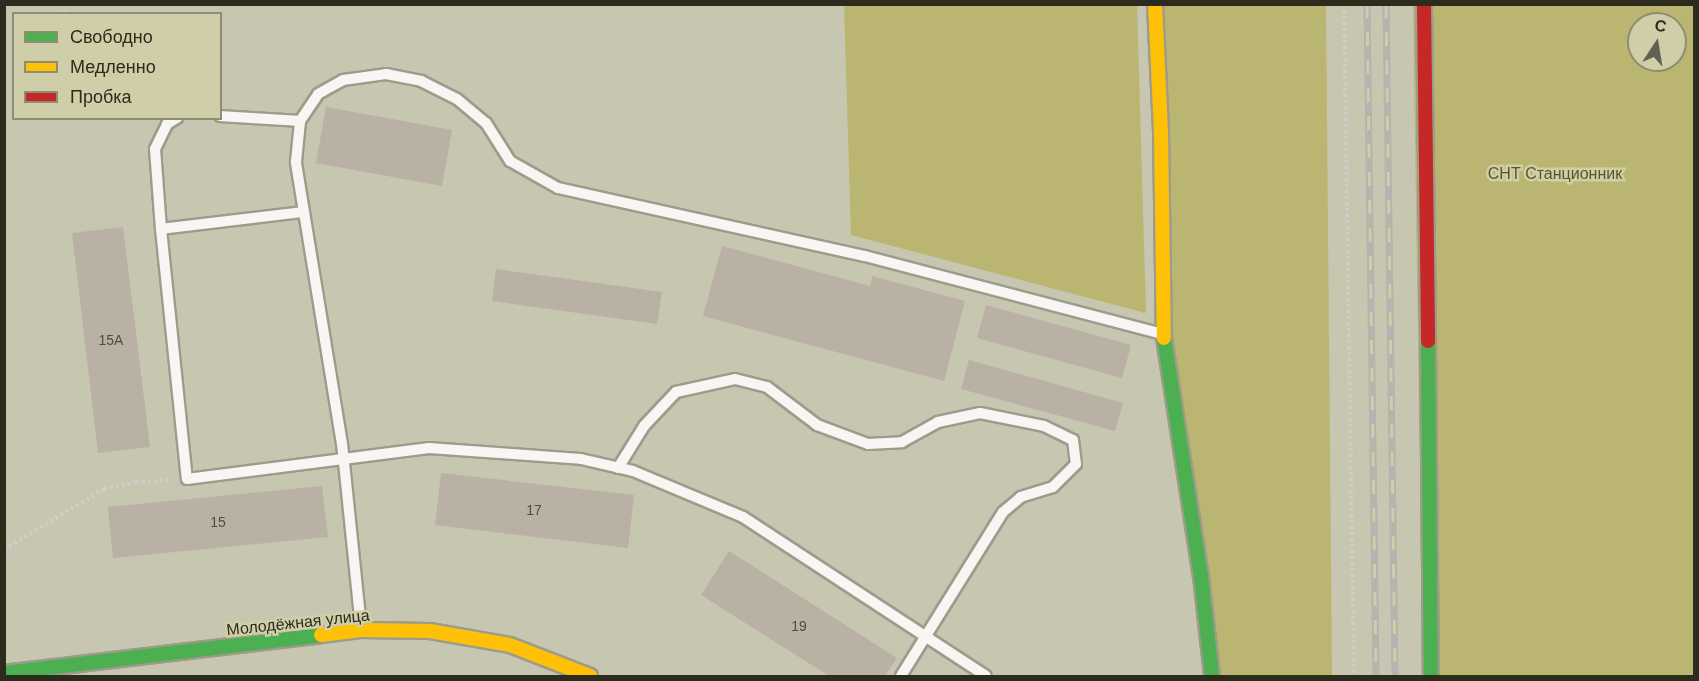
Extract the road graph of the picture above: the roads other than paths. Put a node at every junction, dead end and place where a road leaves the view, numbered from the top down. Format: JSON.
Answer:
{"nodes":[{"id":1,"x":1155,"y":4,"type":"edge"},
{"id":2,"x":1424,"y":4,"type":"edge"},
{"id":3,"x":222,"y":116,"type":"edge"},
{"id":4,"x":174,"y":120,"type":"edge"},
{"id":5,"x":300,"y":121,"type":"junction"},
{"id":6,"x":303,"y":212,"type":"junction"},
{"id":7,"x":161,"y":229,"type":"junction"},
{"id":8,"x":1164,"y":335,"type":"junction"},
{"id":9,"x":344,"y":461,"type":"junction"},
{"id":10,"x":618,"y":468,"type":"junction"},
{"id":11,"x":361,"y":630,"type":"junction"},
{"id":12,"x":926,"y":637,"type":"junction"},
{"id":13,"x":4,"y":673,"type":"edge"},
{"id":14,"x":590,"y":676,"type":"edge"},
{"id":15,"x":901,"y":676,"type":"edge"},
{"id":16,"x":986,"y":676,"type":"edge"},
{"id":17,"x":1212,"y":676,"type":"edge"},
{"id":18,"x":1431,"y":676,"type":"edge"}],
"edges":[{"from":1,"to":8,"type":"street"},
{"from":2,"to":18,"type":"street"},
{"from":3,"to":5,"type":"lane"},
{"from":4,"to":7,"type":"lane"},
{"from":5,"to":6,"type":"lane"},
{"from":5,"to":8,"type":"lane"},
{"from":6,"to":7,"type":"lane"},
{"from":6,"to":9,"type":"lane"},
{"from":7,"to":9,"type":"lane"},
{"from":8,"to":17,"type":"street"},
{"from":9,"to":10,"type":"lane"},
{"from":9,"to":11,"type":"lane"},
{"from":10,"to":12,"type":"lane"},
{"from":10,"to":12,"type":"lane"},
{"from":11,"to":13,"type":"street","name":"Молодёжная улица"},
{"from":11,"to":14,"type":"street","name":"Молодёжная улица"},
{"from":12,"to":15,"type":"lane"},
{"from":12,"to":16,"type":"lane"}]}
